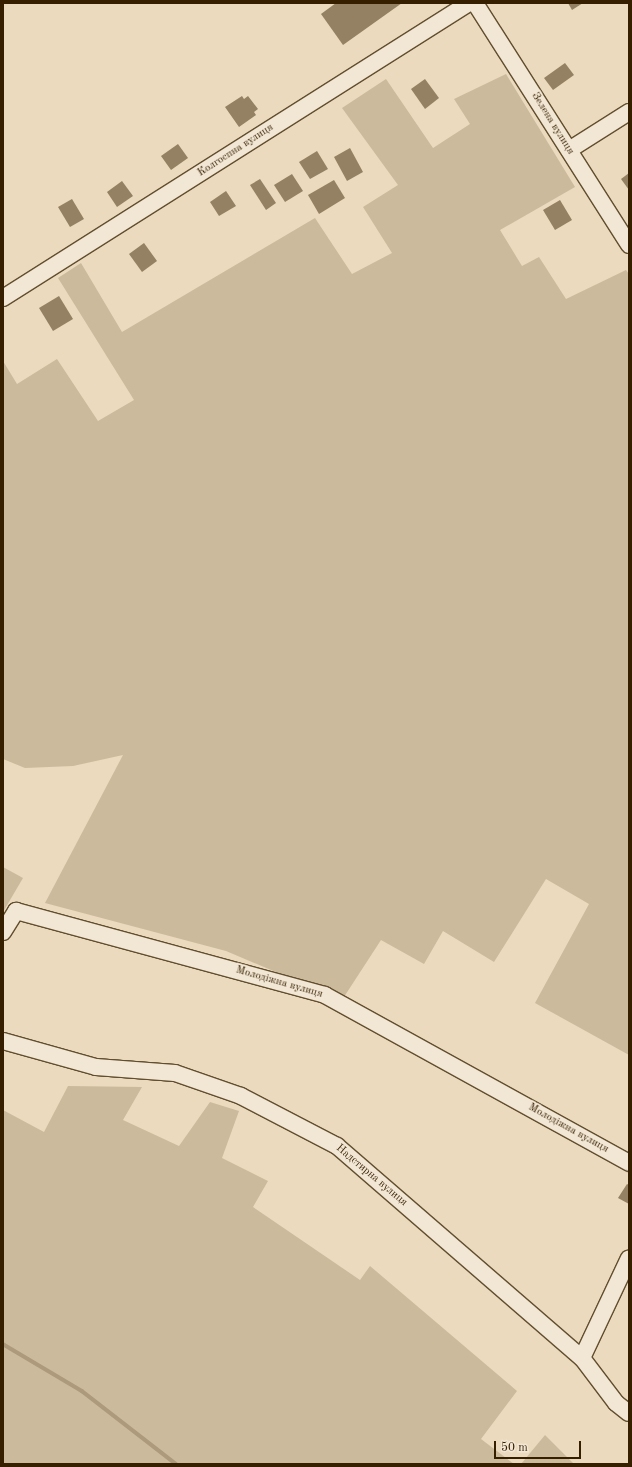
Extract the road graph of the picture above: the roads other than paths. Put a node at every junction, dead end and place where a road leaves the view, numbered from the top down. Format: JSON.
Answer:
{"nodes":[{"id":1,"x":469,"y":3,"type":"edge"},
{"id":2,"x":475,"y":3,"type":"edge"},
{"id":3,"x":629,"y":112,"type":"edge"},
{"id":4,"x":569,"y":150,"type":"junction"},
{"id":5,"x":629,"y":245,"type":"edge"},
{"id":6,"x":3,"y":298,"type":"edge"},
{"id":7,"x":3,"y":932,"type":"edge"},
{"id":8,"x":3,"y":1041,"type":"edge"},
{"id":9,"x":629,"y":1163,"type":"edge"},
{"id":10,"x":629,"y":1258,"type":"edge"},
{"id":11,"x":582,"y":1358,"type":"junction"},
{"id":12,"x":629,"y":1413,"type":"edge"}],
"edges":[{"from":1,"to":6,"type":"street","name":"Колгоспна вулиця"},
{"from":2,"to":4,"type":"street","name":"Зелена вулиця"},
{"from":3,"to":4,"type":"street"},
{"from":4,"to":5,"type":"street","name":"Зелена вулиця"},
{"from":7,"to":9,"type":"street","name":"Молодіжна вулиця"},
{"from":8,"to":11,"type":"street","name":"Надстирна вулиця"},
{"from":10,"to":11,"type":"street"},
{"from":11,"to":12,"type":"street","name":"Надстирна вулиця"}]}
